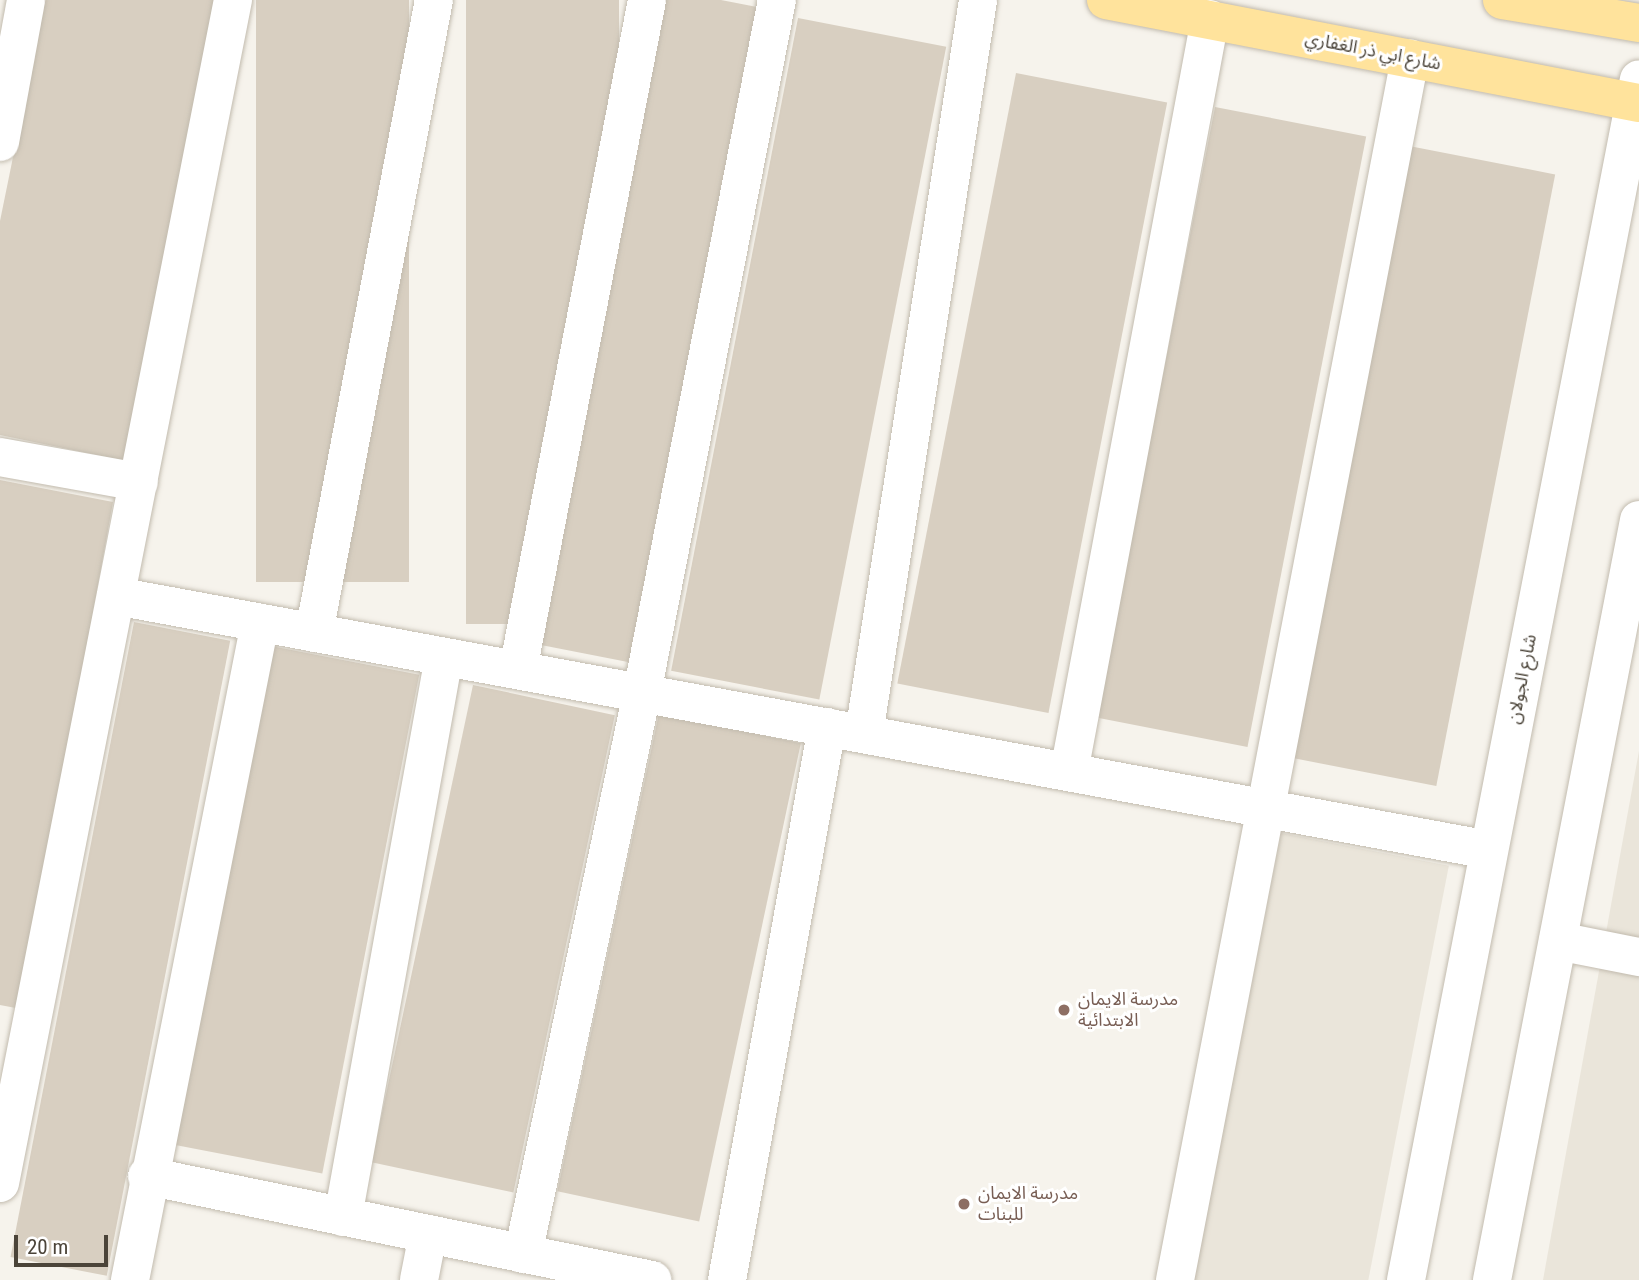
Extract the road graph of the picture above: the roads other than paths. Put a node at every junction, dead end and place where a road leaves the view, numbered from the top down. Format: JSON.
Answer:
{"nodes":[{"id":1,"x":26,"y":0,"type":"edge"},
{"id":2,"x":233,"y":0,"type":"edge"},
{"id":3,"x":434,"y":0,"type":"edge"},
{"id":4,"x":647,"y":0,"type":"edge"},
{"id":5,"x":777,"y":0,"type":"edge"},
{"id":6,"x":978,"y":0,"type":"edge"},
{"id":7,"x":1106,"y":0,"type":"edge"},
{"id":8,"x":1502,"y":0,"type":"edge"},
{"id":9,"x":1210,"y":19,"type":"junction"},
{"id":10,"x":1639,"y":23,"type":"edge"},
{"id":11,"x":1410,"y":58,"type":"junction"},
{"id":12,"x":1638,"y":95,"type":"edge"},
{"id":13,"x":0,"y":142,"type":"edge"},
{"id":14,"x":0,"y":457,"type":"edge"},
{"id":15,"x":139,"y":482,"type":"junction"},
{"id":16,"x":1639,"y":520,"type":"edge"},
{"id":17,"x":116,"y":596,"type":"junction"},
{"id":18,"x":260,"y":623,"type":"junction"},
{"id":19,"x":314,"y":633,"type":"junction"},
{"id":20,"x":444,"y":657,"type":"junction"},
{"id":21,"x":518,"y":670,"type":"junction"},
{"id":22,"x":642,"y":693,"type":"junction"},
{"id":23,"x":827,"y":727,"type":"junction"},
{"id":24,"x":864,"y":734,"type":"junction"},
{"id":25,"x":1069,"y":772,"type":"junction"},
{"id":26,"x":1265,"y":808,"type":"junction"},
{"id":27,"x":1489,"y":850,"type":"junction"},
{"id":28,"x":1558,"y":941,"type":"junction"},
{"id":29,"x":1639,"y":957,"type":"edge"},
{"id":30,"x":15,"y":1034,"type":"edge"},
{"id":31,"x":147,"y":1176,"type":"junction"},
{"id":32,"x":0,"y":1183,"type":"edge"},
{"id":33,"x":343,"y":1217,"type":"junction"},
{"id":34,"x":428,"y":1234,"type":"junction"},
{"id":35,"x":523,"y":1254,"type":"junction"},
{"id":36,"x":130,"y":1280,"type":"edge"},
{"id":37,"x":419,"y":1280,"type":"edge"},
{"id":38,"x":652,"y":1280,"type":"edge"},
{"id":39,"x":727,"y":1280,"type":"edge"},
{"id":40,"x":1175,"y":1280,"type":"edge"},
{"id":41,"x":1406,"y":1280,"type":"edge"},
{"id":42,"x":1492,"y":1280,"type":"edge"}],
"edges":[{"from":1,"to":13,"type":"street"},
{"from":2,"to":15,"type":"street"},
{"from":3,"to":19,"type":"street"},
{"from":4,"to":21,"type":"street"},
{"from":5,"to":22,"type":"street"},
{"from":6,"to":24,"type":"street"},
{"from":7,"to":9,"type":"main road","name":"شارع ابي ذر الغفاري"},
{"from":8,"to":10,"type":"main road"},
{"from":9,"to":11,"type":"main road","name":"شارع ابي ذر الغفاري"},
{"from":9,"to":25,"type":"street"},
{"from":11,"to":12,"type":"main road","name":"شارع ابي ذر الغفاري"},
{"from":11,"to":26,"type":"street"},
{"from":12,"to":27,"type":"street","name":"شارع الجولان"},
{"from":14,"to":15,"type":"street"},
{"from":15,"to":17,"type":"street"},
{"from":16,"to":28,"type":"street"},
{"from":17,"to":18,"type":"street"},
{"from":17,"to":30,"type":"street"},
{"from":18,"to":19,"type":"street"},
{"from":18,"to":31,"type":"street"},
{"from":19,"to":20,"type":"street"},
{"from":20,"to":21,"type":"street"},
{"from":20,"to":33,"type":"street"},
{"from":21,"to":22,"type":"street"},
{"from":22,"to":23,"type":"street"},
{"from":22,"to":35,"type":"street"},
{"from":23,"to":24,"type":"street"},
{"from":23,"to":39,"type":"street"},
{"from":24,"to":25,"type":"street"},
{"from":25,"to":26,"type":"street"},
{"from":26,"to":27,"type":"street"},
{"from":26,"to":40,"type":"street"},
{"from":27,"to":41,"type":"street","name":"شارع الجولان"},
{"from":28,"to":29,"type":"street"},
{"from":28,"to":42,"type":"street"},
{"from":30,"to":32,"type":"street"},
{"from":31,"to":33,"type":"street"},
{"from":31,"to":36,"type":"street"},
{"from":33,"to":34,"type":"street"},
{"from":34,"to":35,"type":"street"},
{"from":34,"to":37,"type":"street"},
{"from":35,"to":38,"type":"street"}]}
